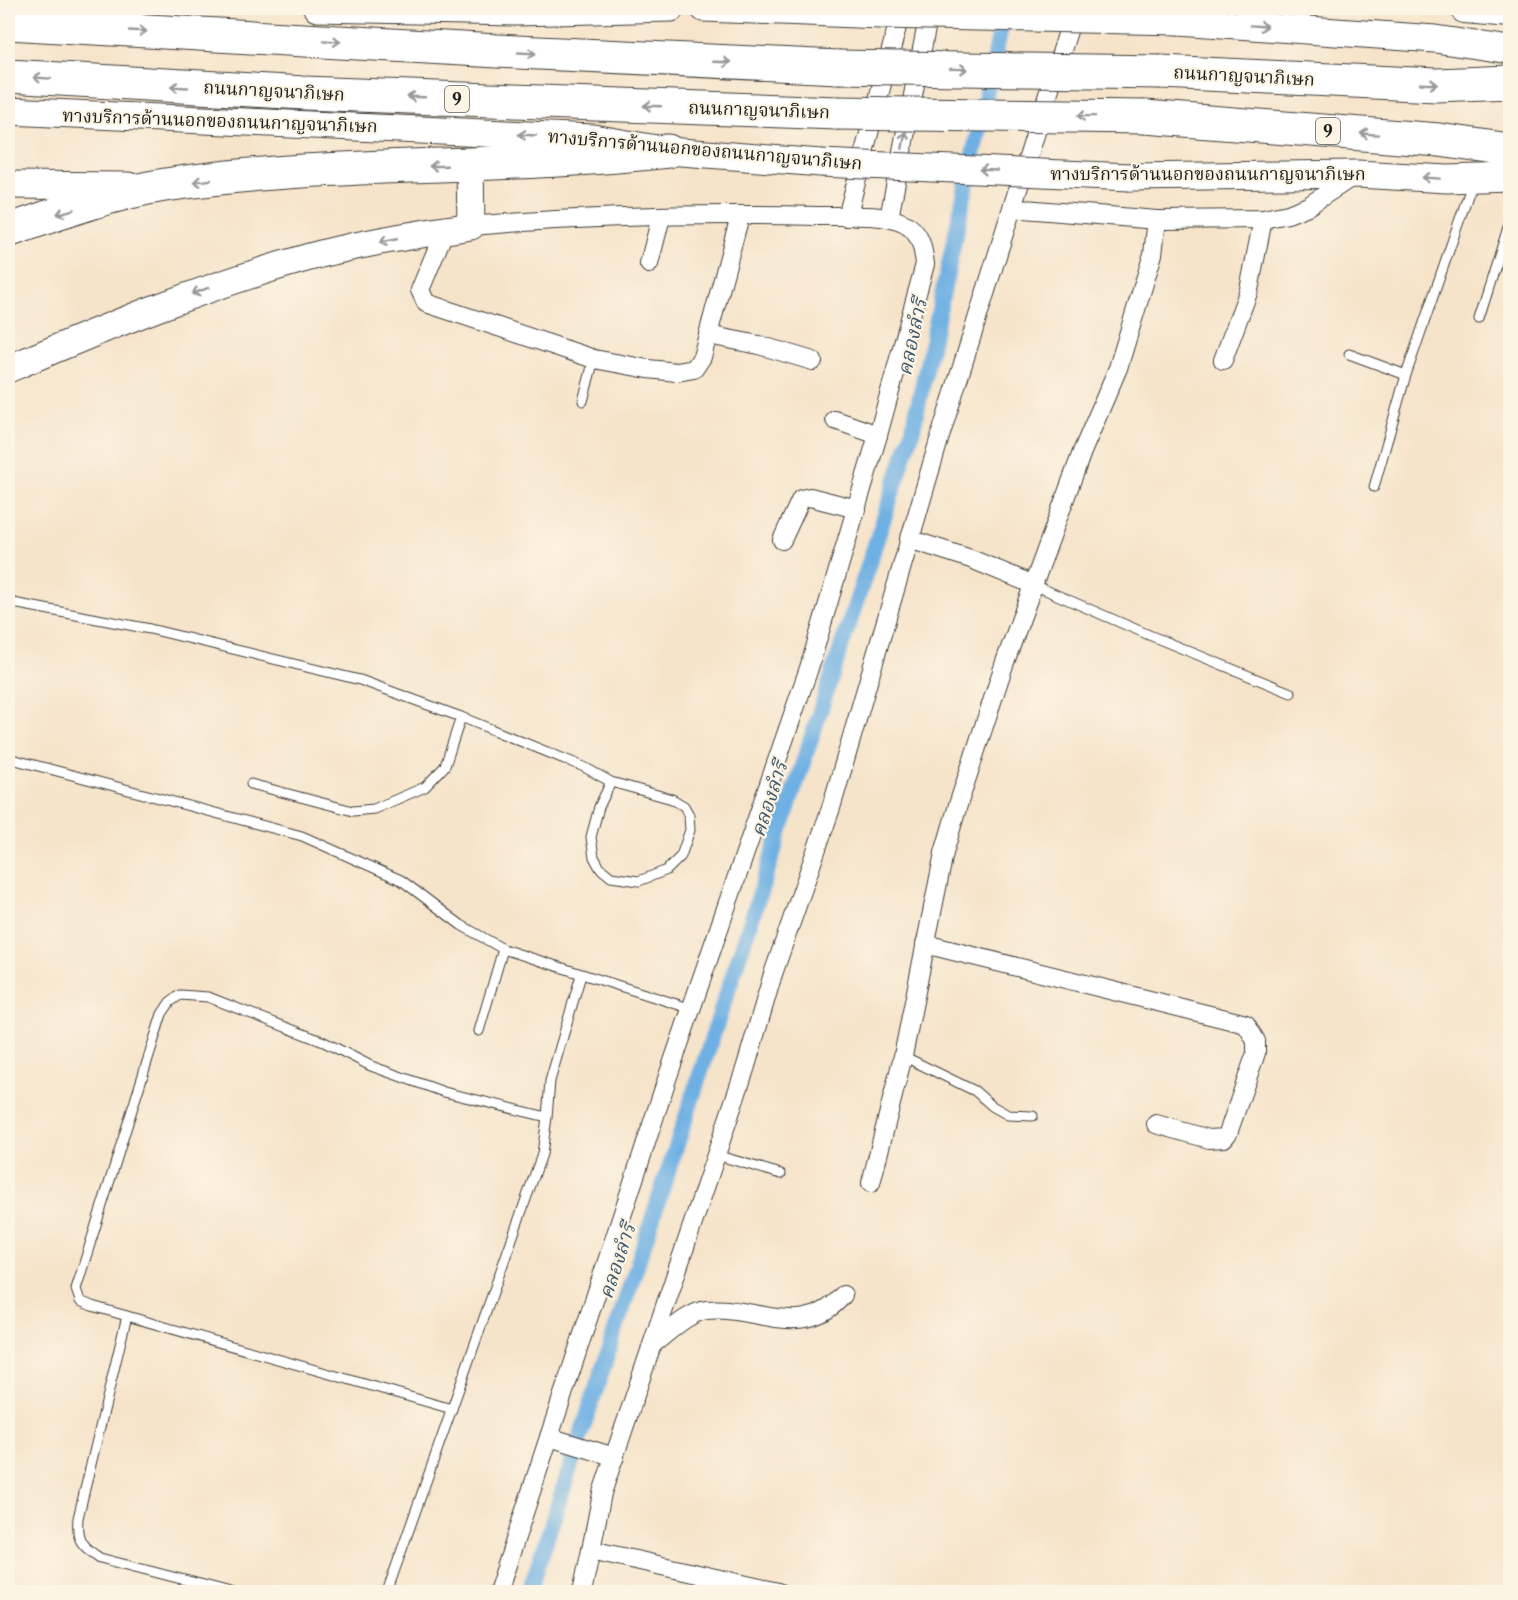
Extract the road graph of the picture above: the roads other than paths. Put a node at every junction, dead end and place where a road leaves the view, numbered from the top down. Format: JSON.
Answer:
{"nodes":[{"id":1,"x":317,"y":8,"type":"edge"},
{"id":2,"x":449,"y":8,"type":"edge"},
{"id":3,"x":671,"y":8,"type":"edge"},
{"id":4,"x":704,"y":8,"type":"edge"},
{"id":5,"x":930,"y":8,"type":"edge"},
{"id":6,"x":1076,"y":8,"type":"edge"},
{"id":7,"x":1465,"y":8,"type":"edge"},
{"id":8,"x":892,"y":11,"type":"edge"},
{"id":9,"x":1510,"y":12,"type":"edge"},
{"id":10,"x":8,"y":23,"type":"edge"},
{"id":11,"x":1510,"y":50,"type":"edge"},
{"id":12,"x":8,"y":76,"type":"edge"},
{"id":13,"x":1510,"y":82,"type":"edge"},
{"id":14,"x":8,"y":111,"type":"edge"},
{"id":15,"x":1510,"y":150,"type":"edge"},
{"id":16,"x":668,"y":151,"type":"junction"},
{"id":17,"x":470,"y":165,"type":"junction"},
{"id":18,"x":1357,"y":174,"type":"junction"},
{"id":19,"x":1474,"y":177,"type":"junction"},
{"id":20,"x":1510,"y":177,"type":"edge"},
{"id":21,"x":8,"y":185,"type":"edge"},
{"id":22,"x":162,"y":186,"type":"junction"},
{"id":23,"x":1011,"y":215,"type":"junction"},
{"id":24,"x":740,"y":216,"type":"junction"},
{"id":25,"x":661,"y":217,"type":"junction"},
{"id":26,"x":847,"y":217,"type":"junction"},
{"id":27,"x":889,"y":218,"type":"junction"},
{"id":28,"x":1263,"y":219,"type":"junction"},
{"id":29,"x":1157,"y":220,"type":"junction"},
{"id":30,"x":1510,"y":221,"type":"edge"},
{"id":31,"x":458,"y":228,"type":"junction"},
{"id":32,"x":8,"y":231,"type":"edge"},
{"id":33,"x":648,"y":264,"type":"dead end"},
{"id":34,"x":1479,"y":319,"type":"dead end"},
{"id":35,"x":708,"y":336,"type":"junction"},
{"id":36,"x":1349,"y":354,"type":"dead end"},
{"id":37,"x":594,"y":359,"type":"junction"},
{"id":38,"x":1223,"y":360,"type":"dead end"},
{"id":39,"x":813,"y":361,"type":"dead end"},
{"id":40,"x":8,"y":369,"type":"edge"},
{"id":41,"x":1406,"y":375,"type":"junction"},
{"id":42,"x":584,"y":401,"type":"dead end"},
{"id":43,"x":835,"y":420,"type":"dead end"},
{"id":44,"x":879,"y":435,"type":"junction"},
{"id":45,"x":1374,"y":487,"type":"dead end"},
{"id":46,"x":857,"y":509,"type":"junction"},
{"id":47,"x":909,"y":539,"type":"junction"},
{"id":48,"x":782,"y":540,"type":"dead end"},
{"id":49,"x":1034,"y":585,"type":"junction"},
{"id":50,"x":8,"y":602,"type":"edge"},
{"id":51,"x":1291,"y":693,"type":"dead end"},
{"id":52,"x":461,"y":717,"type":"junction"},
{"id":53,"x":8,"y":758,"type":"edge"},
{"id":54,"x":611,"y":782,"type":"junction"},
{"id":55,"x":251,"y":784,"type":"dead end"},
{"id":56,"x":925,"y":944,"type":"junction"},
{"id":57,"x":503,"y":949,"type":"junction"},
{"id":58,"x":581,"y":975,"type":"junction"},
{"id":59,"x":692,"y":1009,"type":"junction"},
{"id":60,"x":478,"y":1031,"type":"dead end"},
{"id":61,"x":903,"y":1056,"type":"junction"},
{"id":62,"x":1033,"y":1116,"type":"dead end"},
{"id":63,"x":546,"y":1117,"type":"junction"},
{"id":64,"x":1156,"y":1125,"type":"dead end"},
{"id":65,"x":716,"y":1155,"type":"junction"},
{"id":66,"x":781,"y":1174,"type":"dead end"},
{"id":67,"x":871,"y":1183,"type":"dead end"},
{"id":68,"x":843,"y":1295,"type":"dead end"},
{"id":69,"x":127,"y":1316,"type":"junction"},
{"id":70,"x":653,"y":1344,"type":"junction"},
{"id":71,"x":452,"y":1409,"type":"junction"},
{"id":72,"x":554,"y":1438,"type":"junction"},
{"id":73,"x":608,"y":1454,"type":"junction"},
{"id":74,"x":591,"y":1550,"type":"junction"},
{"id":75,"x":231,"y":1593,"type":"edge"},
{"id":76,"x":387,"y":1593,"type":"edge"},
{"id":77,"x":498,"y":1593,"type":"edge"},
{"id":78,"x":582,"y":1593,"type":"edge"},
{"id":79,"x":778,"y":1593,"type":"edge"}],
"edges":[{"from":1,"to":2,"type":"main road"},
{"from":2,"to":3,"type":"main road"},
{"from":4,"to":8,"type":"main road"},
{"from":27,"to":5,"type":"street","one_way":true},
{"from":6,"to":23,"type":"street"},
{"from":7,"to":9,"type":"main road"},
{"from":8,"to":11,"type":"main road","one_way":true,"bridge":true},
{"from":8,"to":26,"type":"street"},
{"from":10,"to":13,"type":"highway","name":"ถนนกาญจนาภิเษก","one_way":true,"bridge":true},
{"from":15,"to":12,"type":"highway","name":"ถนนกาญจนาภิเษก","number":"9","one_way":true,"bridge":true},
{"from":16,"to":14,"type":"main road","name":"ทางบริการด้านนอกของถนนกาญจนาภิเษก","one_way":true},
{"from":16,"to":17,"type":"highway"},
{"from":18,"to":16,"type":"main road","name":"ทางบริการด้านนอกของถนนกาญจนาภิเษก","one_way":true,"bridge":true},
{"from":17,"to":22,"type":"highway","one_way":true},
{"from":17,"to":31,"type":"main road"},
{"from":19,"to":18,"type":"main road","name":"ทางบริการด้านนอกของถนนกาญจนาภิเษก","one_way":true},
{"from":18,"to":28,"type":"street"},
{"from":19,"to":20,"type":"main road","name":"ทางบริการด้านนอกของถนนกาญจนาภิเษก"},
{"from":19,"to":41,"type":"lane"},
{"from":21,"to":22,"type":"main road"},
{"from":22,"to":32,"type":"highway","one_way":true},
{"from":23,"to":29,"type":"street"},
{"from":23,"to":47,"type":"street"},
{"from":24,"to":25,"type":"street"},
{"from":24,"to":26,"type":"street"},
{"from":24,"to":35,"type":"street"},
{"from":25,"to":31,"type":"street"},
{"from":25,"to":33,"type":"street"},
{"from":26,"to":27,"type":"street"},
{"from":27,"to":44,"type":"street"},
{"from":28,"to":29,"type":"street"},
{"from":28,"to":38,"type":"street"},
{"from":29,"to":49,"type":"street"},
{"from":30,"to":34,"type":"lane"},
{"from":31,"to":37,"type":"street"},
{"from":31,"to":40,"type":"main road","one_way":true},
{"from":35,"to":37,"type":"street"},
{"from":35,"to":39,"type":"street"},
{"from":36,"to":41,"type":"lane"},
{"from":37,"to":42,"type":"lane"},
{"from":41,"to":45,"type":"lane"},
{"from":43,"to":44,"type":"street"},
{"from":44,"to":46,"type":"street"},
{"from":46,"to":48,"type":"street"},
{"from":46,"to":59,"type":"street"},
{"from":47,"to":49,"type":"street"},
{"from":47,"to":65,"type":"street"},
{"from":49,"to":51,"type":"lane"},
{"from":49,"to":56,"type":"street"},
{"from":50,"to":52,"type":"lane"},
{"from":52,"to":54,"type":"lane"},
{"from":52,"to":55,"type":"lane"},
{"from":53,"to":57,"type":"lane"},
{"from":54,"to":54,"type":"lane"},
{"from":56,"to":61,"type":"street"},
{"from":56,"to":64,"type":"street"},
{"from":57,"to":58,"type":"lane"},
{"from":57,"to":60,"type":"lane"},
{"from":58,"to":59,"type":"lane"},
{"from":58,"to":63,"type":"lane"},
{"from":59,"to":72,"type":"street"},
{"from":61,"to":62,"type":"lane"},
{"from":61,"to":67,"type":"street"},
{"from":63,"to":69,"type":"lane"},
{"from":63,"to":71,"type":"lane"},
{"from":65,"to":66,"type":"lane"},
{"from":65,"to":70,"type":"street"},
{"from":68,"to":70,"type":"street"},
{"from":69,"to":71,"type":"lane"},
{"from":69,"to":75,"type":"lane"},
{"from":70,"to":73,"type":"street"},
{"from":71,"to":76,"type":"lane"},
{"from":72,"to":73,"type":"street"},
{"from":72,"to":77,"type":"street"},
{"from":73,"to":74,"type":"street"},
{"from":74,"to":78,"type":"street"},
{"from":74,"to":79,"type":"street"}]}
